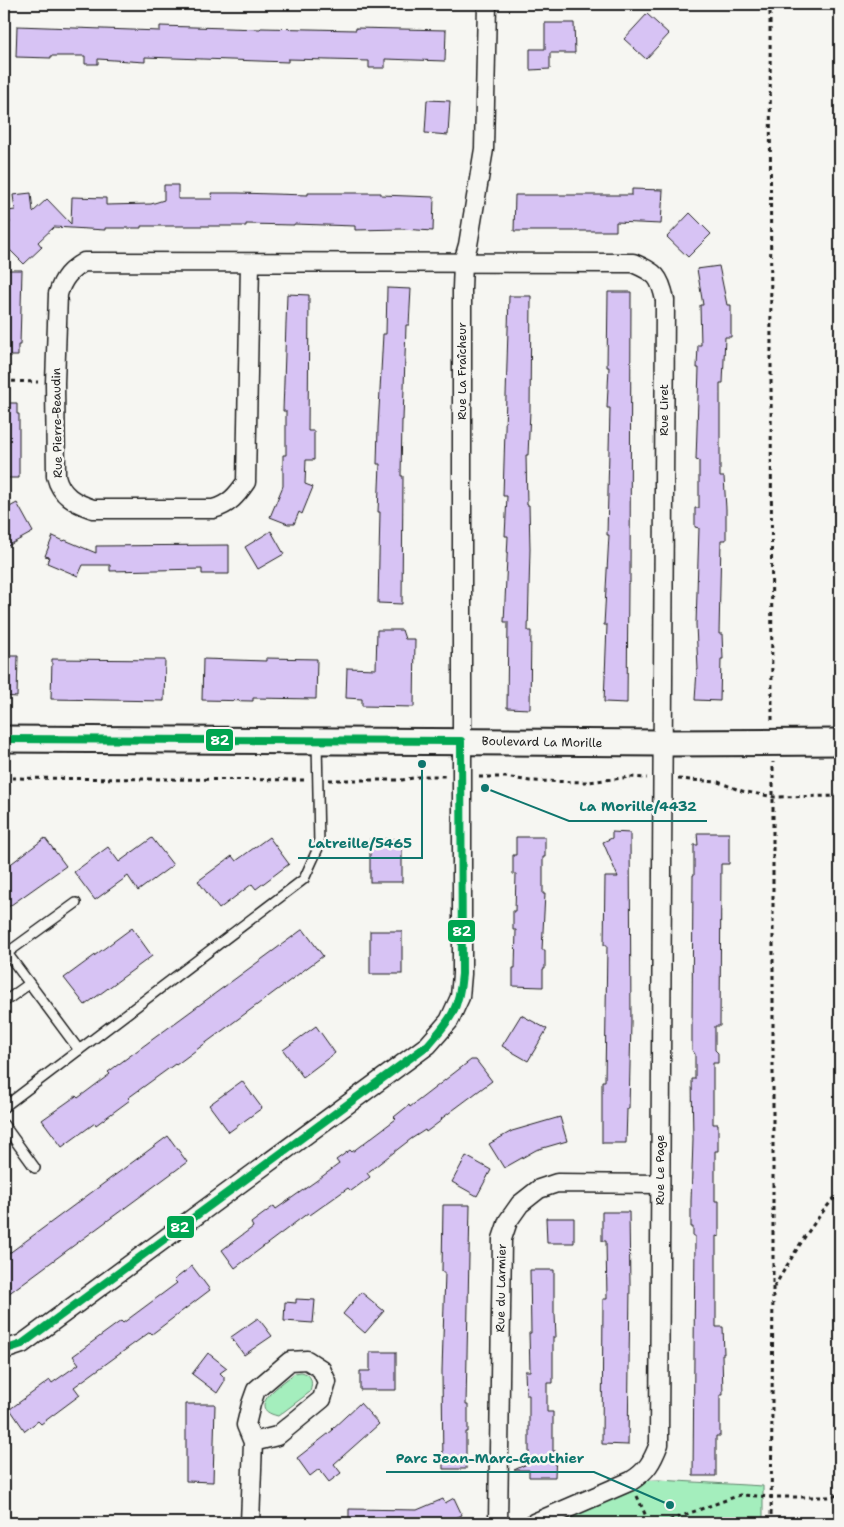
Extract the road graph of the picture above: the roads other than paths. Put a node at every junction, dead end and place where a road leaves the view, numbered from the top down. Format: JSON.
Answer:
{"nodes":[{"id":1,"x":487,"y":4,"type":"edge"},
{"id":2,"x":463,"y":262,"type":"junction"},
{"id":3,"x":250,"y":263,"type":"junction"},
{"id":4,"x":4,"y":739,"type":"edge"},
{"id":5,"x":317,"y":741,"type":"junction"},
{"id":6,"x":461,"y":741,"type":"junction"},
{"id":7,"x":840,"y":742,"type":"edge"},
{"id":8,"x":664,"y":743,"type":"junction"},
{"id":9,"x":76,"y":903,"type":"dead end"},
{"id":10,"x":5,"y":951,"type":"edge"},
{"id":11,"x":29,"y":984,"type":"junction"},
{"id":12,"x":4,"y":1002,"type":"edge"},
{"id":13,"x":79,"y":1050,"type":"junction"},
{"id":14,"x":4,"y":1107,"type":"edge"},
{"id":15,"x":4,"y":1125,"type":"edge"},
{"id":16,"x":35,"y":1168,"type":"dead end"},
{"id":17,"x":660,"y":1184,"type":"junction"},
{"id":18,"x":4,"y":1350,"type":"edge"},
{"id":19,"x":253,"y":1442,"type":"junction"},
{"id":20,"x":250,"y":1523,"type":"edge"},
{"id":21,"x":498,"y":1523,"type":"edge"},
{"id":22,"x":534,"y":1523,"type":"edge"}],
"edges":[{"from":1,"to":2,"type":"street","name":"Rue La Fraîcheur"},
{"from":2,"to":3,"type":"street","name":"Rue Pierre-Beaudin"},
{"from":2,"to":6,"type":"street","name":"Rue La Fraîcheur"},
{"from":2,"to":8,"type":"street","name":"Rue Liret"},
{"from":3,"to":3,"type":"street","name":"Rue Pierre-Beaudin"},
{"from":4,"to":5,"type":"street","name":"Boulevard La Morille"},
{"from":5,"to":6,"type":"street","name":"Boulevard La Morille"},
{"from":5,"to":13,"type":"lane"},
{"from":6,"to":8,"type":"street","name":"Boulevard La Morille"},
{"from":6,"to":18,"type":"street","name":"Rue La Fraîcheur"},
{"from":7,"to":8,"type":"street","name":"Boulevard La Morille"},
{"from":8,"to":17,"type":"street","name":"Rue Le Page"},
{"from":9,"to":10,"type":"lane"},
{"from":10,"to":11,"type":"lane"},
{"from":11,"to":12,"type":"lane"},
{"from":11,"to":13,"type":"lane"},
{"from":13,"to":14,"type":"lane"},
{"from":15,"to":16,"type":"lane"},
{"from":17,"to":21,"type":"street","name":"Rue du Larmier"},
{"from":17,"to":22,"type":"street","name":"Rue Le Page"},
{"from":19,"to":19,"type":"street"},
{"from":19,"to":20,"type":"street"}]}
